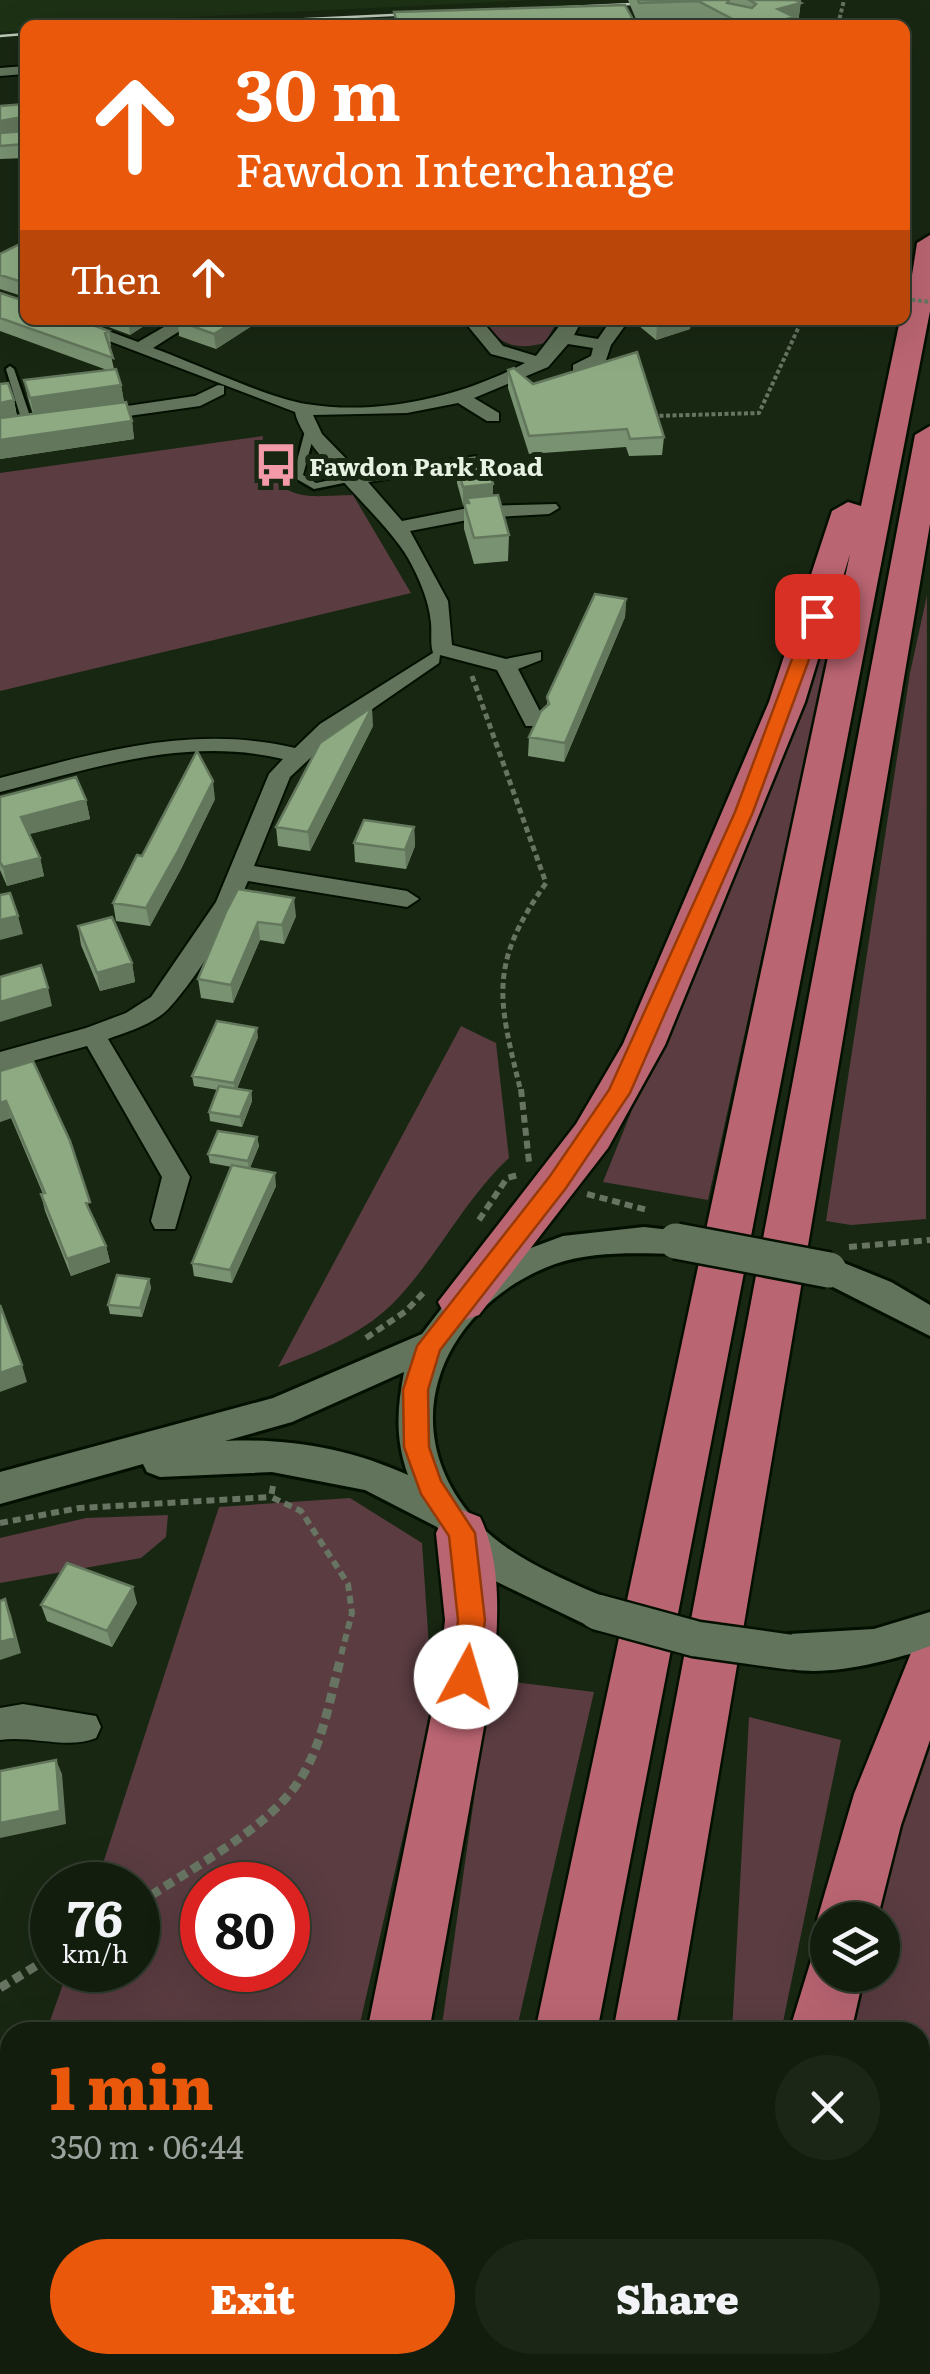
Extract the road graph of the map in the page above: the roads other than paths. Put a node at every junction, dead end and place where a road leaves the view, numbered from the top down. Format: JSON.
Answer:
{"nodes":[{"id":1,"x":930,"y":243,"type":"edge"},
{"id":2,"x":77,"y":325,"type":"edge"},
{"id":3,"x":179,"y":325,"type":"edge"},
{"id":4,"x":476,"y":325,"type":"edge"},
{"id":5,"x":616,"y":325,"type":"edge"},
{"id":6,"x":569,"y":329,"type":"edge"},
{"id":7,"x":602,"y":345,"type":"junction"},
{"id":8,"x":140,"y":348,"type":"junction"},
{"id":9,"x":542,"y":363,"type":"junction"},
{"id":10,"x":10,"y":369,"type":"dead end"},
{"id":11,"x":579,"y":370,"type":"edge"},
{"id":12,"x":904,"y":373,"type":"junction"},
{"id":13,"x":218,"y":390,"type":"dead end"},
{"id":14,"x":464,"y":399,"type":"junction"},
{"id":15,"x":303,"y":409,"type":"junction"},
{"id":16,"x":493,"y":418,"type":"dead end"},
{"id":17,"x":38,"y":424,"type":"joint"},
{"id":18,"x":310,"y":432,"type":"junction"},
{"id":19,"x":930,"y":435,"type":"edge"},
{"id":20,"x":470,"y":460,"type":"edge"},
{"id":21,"x":355,"y":478,"type":"junction"},
{"id":22,"x":549,"y":508,"type":"dead end"},
{"id":23,"x":397,"y":528,"type":"junction"},
{"id":24,"x":436,"y":654,"type":"junction"},
{"id":25,"x":534,"y":656,"type":"dead end"},
{"id":26,"x":507,"y":666,"type":"junction"},
{"id":27,"x":534,"y":721,"type":"edge"},
{"id":28,"x":300,"y":756,"type":"junction"},
{"id":29,"x":0,"y":786,"type":"edge"},
{"id":30,"x":240,"y":872,"type":"junction"},
{"id":31,"x":407,"y":899,"type":"dead end"},
{"id":32,"x":93,"y":1035,"type":"junction"},
{"id":33,"x":0,"y":1061,"type":"edge"},
{"id":34,"x":166,"y":1220,"type":"dead end"},
{"id":35,"x":462,"y":1302,"type":"junction"},
{"id":36,"x":930,"y":1322,"type":"edge"},
{"id":37,"x":429,"y":1346,"type":"junction"},
{"id":38,"x":80,"y":1468,"type":"junction"},
{"id":39,"x":0,"y":1488,"type":"edge"},
{"id":40,"x":456,"y":1526,"type":"junction"},
{"id":41,"x":930,"y":1630,"type":"edge"},
{"id":42,"x":930,"y":1671,"type":"edge"},
{"id":43,"x":0,"y":1724,"type":"edge"},
{"id":44,"x":84,"y":1728,"type":"dead end"},
{"id":45,"x":851,"y":1902,"type":"edge"},
{"id":46,"x":830,"y":1992,"type":"edge"},
{"id":47,"x":400,"y":2022,"type":"edge"},
{"id":48,"x":568,"y":2022,"type":"edge"},
{"id":49,"x":646,"y":2022,"type":"edge"},
{"id":50,"x":822,"y":2022,"type":"edge"}],
"edges":[{"from":1,"to":12,"type":"highway"},
{"from":2,"to":8,"type":"street"},
{"from":3,"to":8,"type":"street"},
{"from":4,"to":9,"type":"street"},
{"from":5,"to":7,"type":"street"},
{"from":6,"to":7,"type":"street"},
{"from":6,"to":9,"type":"street"},
{"from":7,"to":11,"type":"street"},
{"from":8,"to":15,"type":"street"},
{"from":9,"to":14,"type":"street"},
{"from":10,"to":17,"type":"lane"},
{"from":12,"to":35,"type":"highway"},
{"from":12,"to":48,"type":"highway"},
{"from":13,"to":17,"type":"street"},
{"from":14,"to":15,"type":"street"},
{"from":14,"to":16,"type":"street"},
{"from":15,"to":18,"type":"street"},
{"from":18,"to":21,"type":"street"},
{"from":18,"to":21,"type":"lane"},
{"from":19,"to":49,"type":"highway"},
{"from":20,"to":21,"type":"street"},
{"from":21,"to":23,"type":"street"},
{"from":22,"to":23,"type":"street"},
{"from":23,"to":24,"type":"street"},
{"from":24,"to":26,"type":"street"},
{"from":24,"to":28,"type":"street"},
{"from":25,"to":26,"type":"street"},
{"from":26,"to":27,"type":"street"},
{"from":28,"to":29,"type":"street"},
{"from":28,"to":30,"type":"street"},
{"from":30,"to":31,"type":"street"},
{"from":30,"to":32,"type":"street"},
{"from":32,"to":33,"type":"street"},
{"from":32,"to":34,"type":"street"},
{"from":35,"to":36,"type":"street","bridge":true},
{"from":35,"to":37,"type":"street"},
{"from":37,"to":38,"type":"street"},
{"from":37,"to":40,"type":"street"},
{"from":38,"to":39,"type":"street"},
{"from":38,"to":40,"type":"street"},
{"from":40,"to":41,"type":"street","bridge":true},
{"from":40,"to":47,"type":"highway"},
{"from":42,"to":45,"type":"highway"},
{"from":43,"to":44,"type":"street"},
{"from":46,"to":50,"type":"highway"}]}
